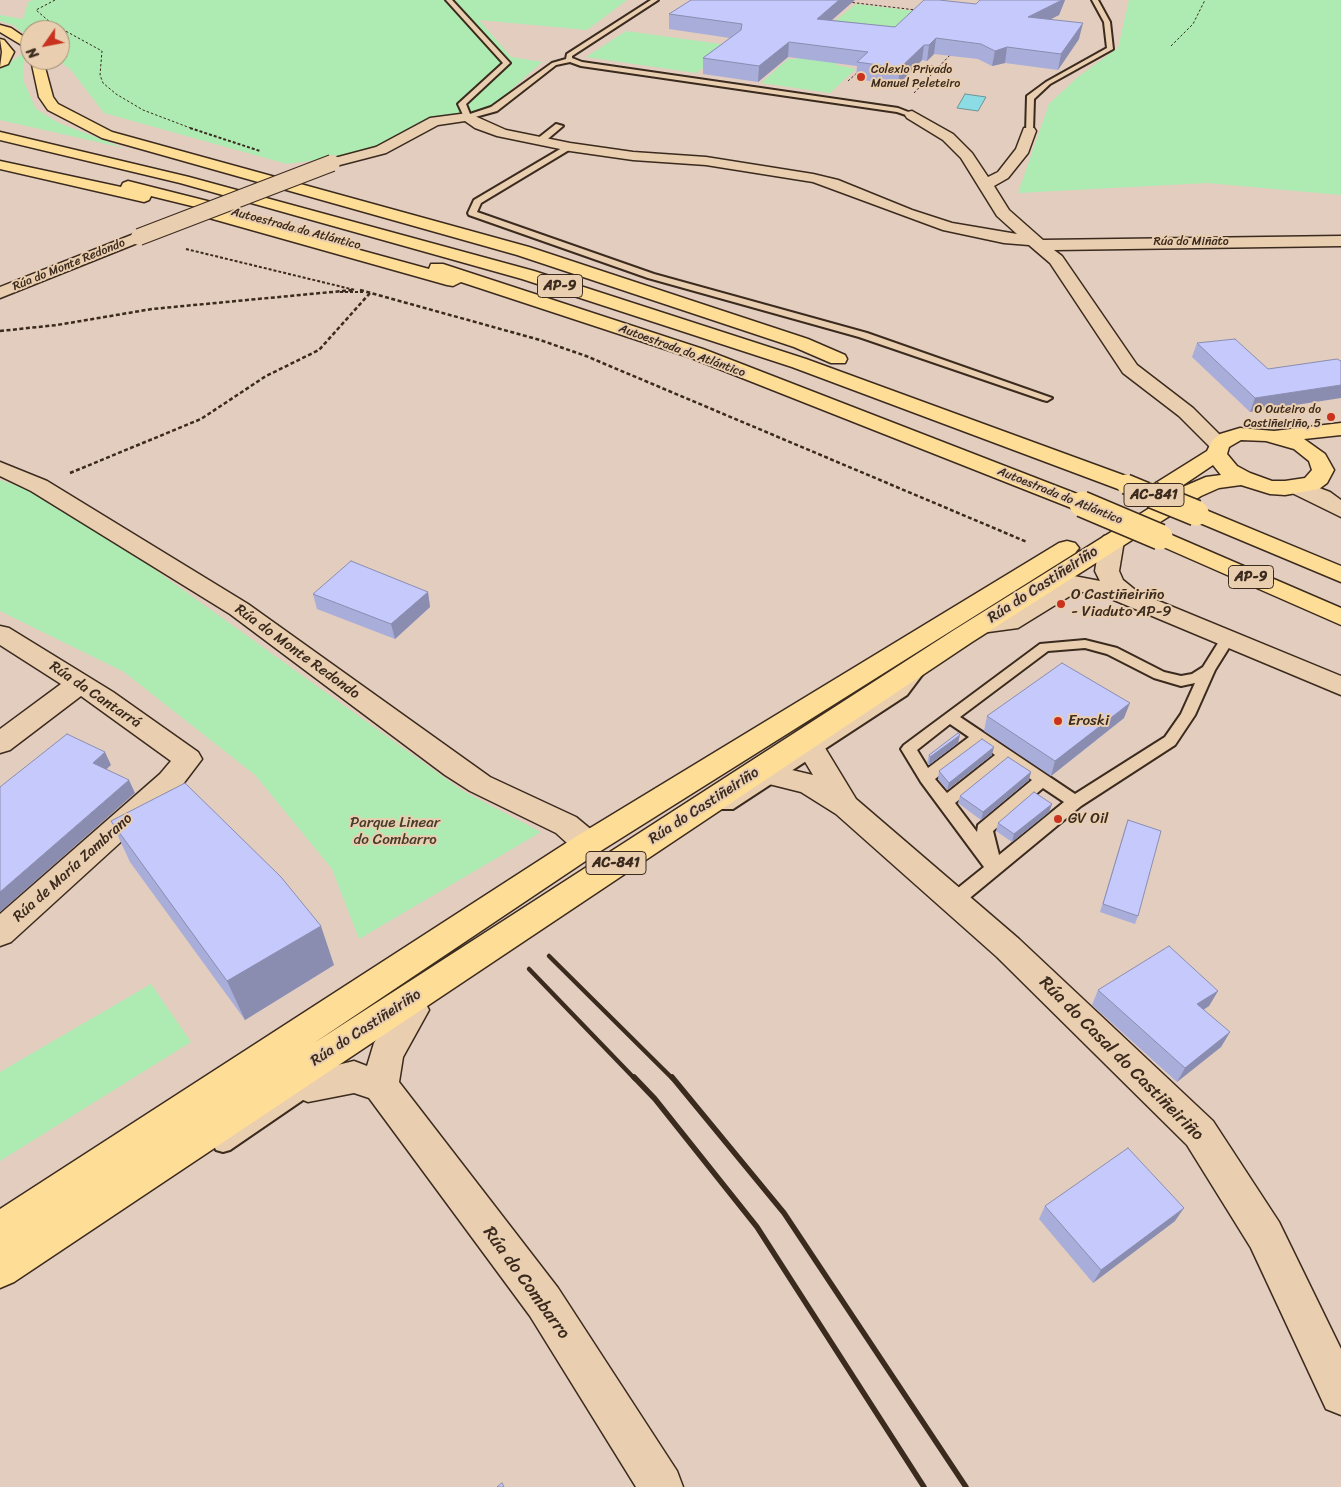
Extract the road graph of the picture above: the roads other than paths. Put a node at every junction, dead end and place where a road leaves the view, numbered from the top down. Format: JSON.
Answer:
{"nodes":[{"id":1,"x":449,"y":0,"type":"edge"},
{"id":2,"x":655,"y":0,"type":"edge"},
{"id":3,"x":1095,"y":0,"type":"edge"},
{"id":4,"x":0,"y":28,"type":"edge"},
{"id":5,"x":20,"y":39,"type":"edge"},
{"id":6,"x":0,"y":43,"type":"edge"},
{"id":7,"x":570,"y":60,"type":"junction"},
{"id":8,"x":0,"y":62,"type":"edge"},
{"id":9,"x":40,"y":70,"type":"edge"},
{"id":10,"x":905,"y":112,"type":"joint"},
{"id":11,"x":468,"y":117,"type":"junction"},
{"id":12,"x":560,"y":126,"type":"dead end"},
{"id":13,"x":1028,"y":131,"type":"joint"},
{"id":14,"x":0,"y":136,"type":"edge"},
{"id":15,"x":540,"y":141,"type":"junction"},
{"id":16,"x":570,"y":147,"type":"junction"},
{"id":17,"x":0,"y":154,"type":"edge"},
{"id":18,"x":0,"y":165,"type":"edge"},
{"id":19,"x":986,"y":184,"type":"junction"},
{"id":20,"x":998,"y":205,"type":"junction"},
{"id":21,"x":929,"y":220,"type":"junction"},
{"id":22,"x":960,"y":223,"type":"junction"},
{"id":23,"x":1017,"y":226,"type":"junction"},
{"id":24,"x":1341,"y":241,"type":"edge"},
{"id":25,"x":1037,"y":242,"type":"junction"},
{"id":26,"x":0,"y":293,"type":"edge"},
{"id":27,"x":578,"y":314,"type":"junction"},
{"id":28,"x":1047,"y":398,"type":"dead end"},
{"id":29,"x":1186,"y":412,"type":"junction"},
{"id":30,"x":1341,"y":429,"type":"edge"},
{"id":31,"x":1240,"y":434,"type":"junction"},
{"id":32,"x":1277,"y":436,"type":"junction"},
{"id":33,"x":1218,"y":449,"type":"junction"},
{"id":34,"x":1329,"y":464,"type":"edge"},
{"id":35,"x":0,"y":468,"type":"edge"},
{"id":36,"x":1242,"y":478,"type":"junction"},
{"id":37,"x":1117,"y":480,"type":"junction"},
{"id":38,"x":1298,"y":488,"type":"junction"},
{"id":39,"x":1341,"y":510,"type":"edge"},
{"id":40,"x":1110,"y":548,"type":"junction"},
{"id":41,"x":1341,"y":575,"type":"edge"},
{"id":42,"x":1074,"y":583,"type":"junction"},
{"id":43,"x":1131,"y":598,"type":"junction"},
{"id":44,"x":1341,"y":617,"type":"edge"},
{"id":45,"x":981,"y":625,"type":"junction"},
{"id":46,"x":0,"y":634,"type":"edge"},
{"id":47,"x":1228,"y":638,"type":"junction"},
{"id":48,"x":926,"y":660,"type":"junction"},
{"id":49,"x":1208,"y":670,"type":"junction"},
{"id":50,"x":80,"y":682,"type":"junction"},
{"id":51,"x":1341,"y":686,"type":"edge"},
{"id":52,"x":950,"y":717,"type":"junction"},
{"id":53,"x":979,"y":737,"type":"junction"},
{"id":54,"x":0,"y":743,"type":"edge"},
{"id":55,"x":812,"y":750,"type":"junction"},
{"id":56,"x":1006,"y":755,"type":"junction"},
{"id":57,"x":188,"y":759,"type":"joint"},
{"id":58,"x":775,"y":776,"type":"junction"},
{"id":59,"x":926,"y":778,"type":"junction"},
{"id":60,"x":1042,"y":780,"type":"junction"},
{"id":61,"x":946,"y":802,"type":"junction"},
{"id":62,"x":1075,"y":802,"type":"junction"},
{"id":63,"x":846,"y":806,"type":"junction"},
{"id":64,"x":588,"y":844,"type":"junction"},
{"id":65,"x":995,"y":869,"type":"junction"},
{"id":66,"x":954,"y":901,"type":"junction"},
{"id":67,"x":0,"y":933,"type":"edge"},
{"id":68,"x":412,"y":1010,"type":"junction"},
{"id":69,"x":308,"y":1086,"type":"junction"},
{"id":70,"x":381,"y":1086,"type":"junction"},
{"id":71,"x":211,"y":1150,"type":"dead end"},
{"id":72,"x":114,"y":1213,"type":"dead end"},
{"id":73,"x":0,"y":1231,"type":"edge"},
{"id":74,"x":0,"y":1269,"type":"edge"},
{"id":75,"x":1341,"y":1394,"type":"edge"},
{"id":76,"x":661,"y":1487,"type":"edge"}],
"edges":[{"from":1,"to":11,"type":"lane"},
{"from":2,"to":7,"type":"lane"},
{"from":3,"to":13,"type":"lane"},
{"from":4,"to":5,"type":"main road"},
{"from":6,"to":8,"type":"main road"},
{"from":7,"to":10,"type":"lane"},
{"from":7,"to":11,"type":"lane"},
{"from":9,"to":37,"type":"main road"},
{"from":10,"to":19,"type":"street"},
{"from":11,"to":15,"type":"street"},
{"from":11,"to":26,"type":"street","name":"Rúa do Monte Redondo","bridge":true},
{"from":12,"to":15,"type":"lane"},
{"from":13,"to":19,"type":"street"},
{"from":14,"to":37,"type":"main road","name":"Autoestrada do Atlántico","number":"AP-9"},
{"from":15,"to":16,"type":"street"},
{"from":16,"to":21,"type":"street"},
{"from":16,"to":28,"type":"lane"},
{"from":17,"to":27,"type":"main road","name":"Autoestrada do Atlántico","number":"AP-9"},
{"from":18,"to":27,"type":"main road"},
{"from":19,"to":20,"type":"street"},
{"from":20,"to":22,"type":"street"},
{"from":20,"to":23,"type":"street"},
{"from":21,"to":22,"type":"street"},
{"from":21,"to":25,"type":"street","name":"Rúa do Miñato"},
{"from":22,"to":23,"type":"street"},
{"from":23,"to":25,"type":"street"},
{"from":24,"to":25,"type":"street","name":"Rúa do Miñato"},
{"from":25,"to":29,"type":"street"},
{"from":27,"to":44,"type":"main road","name":"Autoestrada do Atlántico","number":"AP-9","bridge":true},
{"from":29,"to":31,"type":"street"},
{"from":29,"to":33,"type":"street"},
{"from":30,"to":32,"type":"main road"},
{"from":31,"to":32,"type":"main road"},
{"from":31,"to":33,"type":"main road","number":"AC-841"},
{"from":32,"to":34,"type":"main road"},
{"from":33,"to":36,"type":"main road","number":"AC-841"},
{"from":33,"to":64,"type":"main road","name":"Rúa do Castiñeiriño","number":"AC-841"},
{"from":34,"to":38,"type":"main road","number":"AC-841"},
{"from":34,"to":39,"type":"street"},
{"from":35,"to":64,"type":"street","name":"Rúa do Monte Redondo"},
{"from":36,"to":38,"type":"main road","number":"AC-841"},
{"from":36,"to":40,"type":"main road","name":"Rúa do Castiñeiriño","number":"AC-841"},
{"from":37,"to":41,"type":"main road","name":"Autoestrada do Atlántico","number":"AP-9","bridge":true},
{"from":38,"to":39,"type":"street"},
{"from":40,"to":42,"type":"street"},
{"from":40,"to":43,"type":"street"},
{"from":40,"to":45,"type":"main road","name":"Rúa do Castiñeiriño","number":"AC-841"},
{"from":42,"to":43,"type":"street"},
{"from":42,"to":45,"type":"street"},
{"from":43,"to":47,"type":"street"},
{"from":45,"to":48,"type":"main road","name":"Rúa do Castiñeiriño","number":"AC-841"},
{"from":46,"to":50,"type":"street","name":"Rúa da Cantarrá"},
{"from":47,"to":49,"type":"lane"},
{"from":47,"to":51,"type":"street"},
{"from":48,"to":55,"type":"lane"},
{"from":48,"to":74,"type":"main road","name":"Rúa do Castiñeiriño","number":"AC-841"},
{"from":49,"to":52,"type":"lane"},
{"from":49,"to":62,"type":"lane"},
{"from":50,"to":54,"type":"street"},
{"from":50,"to":57,"type":"street","name":"Rúa da Cantarrá"},
{"from":52,"to":53,"type":"lane"},
{"from":52,"to":59,"type":"lane"},
{"from":53,"to":56,"type":"lane"},
{"from":53,"to":59,"type":"lane"},
{"from":55,"to":58,"type":"lane"},
{"from":55,"to":63,"type":"street","name":"Rúa do Casal do Castiñeiriño"},
{"from":56,"to":60,"type":"lane"},
{"from":56,"to":61,"type":"lane"},
{"from":57,"to":67,"type":"street","name":"Rúa de María Zambrano"},
{"from":58,"to":63,"type":"street","name":"Rúa do Casal do Castiñeiriño"},
{"from":58,"to":68,"type":"lane"},
{"from":59,"to":61,"type":"lane"},
{"from":60,"to":62,"type":"lane"},
{"from":60,"to":65,"type":"lane"},
{"from":61,"to":65,"type":"lane"},
{"from":62,"to":65,"type":"lane"},
{"from":63,"to":66,"type":"street","name":"Rúa do Casal do Castiñeiriño"},
{"from":64,"to":73,"type":"main road","name":"Rúa do Castiñeiriño","number":"AC-841"},
{"from":65,"to":66,"type":"lane"},
{"from":66,"to":75,"type":"street","name":"Rúa do Casal do Castiñeiriño"},
{"from":68,"to":69,"type":"lane"},
{"from":68,"to":70,"type":"street"},
{"from":69,"to":70,"type":"street"},
{"from":69,"to":71,"type":"lane"},
{"from":70,"to":76,"type":"street","name":"Rúa do Combarro"},
{"from":72,"to":74,"type":"lane"}]}
